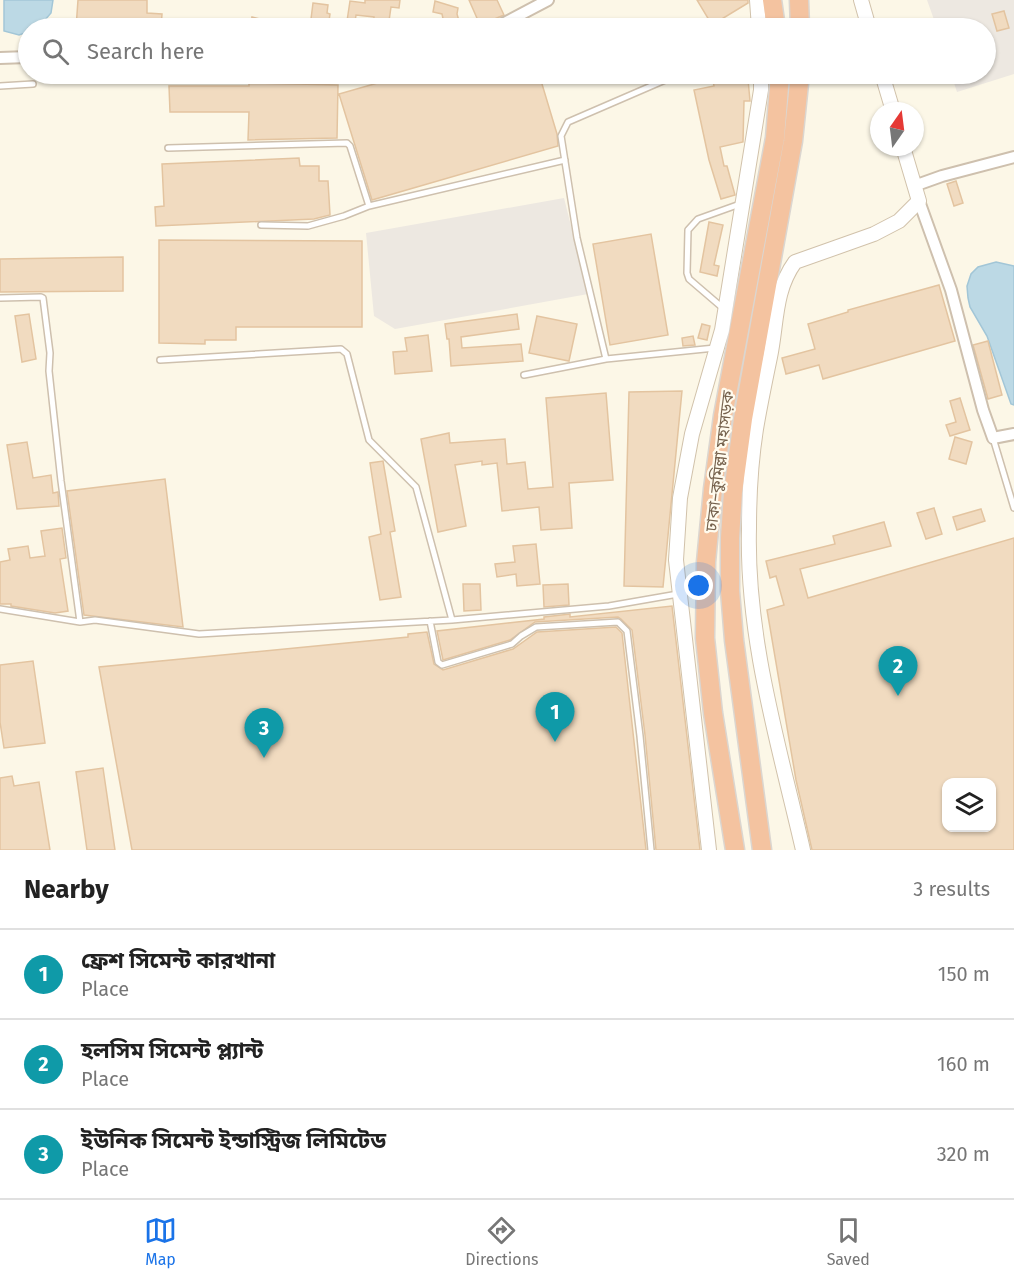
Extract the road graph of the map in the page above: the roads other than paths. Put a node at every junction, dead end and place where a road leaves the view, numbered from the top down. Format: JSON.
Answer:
{"nodes":[{"id":1,"x":548,"y":0,"type":"edge"},
{"id":2,"x":757,"y":0,"type":"edge"},
{"id":3,"x":772,"y":0,"type":"edge"},
{"id":4,"x":861,"y":0,"type":"edge"},
{"id":5,"x":799,"y":1,"type":"edge"},
{"id":6,"x":514,"y":18,"type":"edge"},
{"id":7,"x":758,"y":18,"type":"edge"},
{"id":8,"x":775,"y":18,"type":"edge"},
{"id":9,"x":800,"y":18,"type":"edge"},
{"id":10,"x":866,"y":18,"type":"edge"},
{"id":11,"x":18,"y":57,"type":"edge"},
{"id":12,"x":0,"y":58,"type":"edge"},
{"id":13,"x":33,"y":84,"type":"dead end"},
{"id":14,"x":656,"y":84,"type":"edge"},
{"id":15,"x":761,"y":84,"type":"edge"},
{"id":16,"x":779,"y":84,"type":"edge"},
{"id":17,"x":799,"y":84,"type":"edge"},
{"id":18,"x":885,"y":84,"type":"edge"},
{"id":19,"x":0,"y":86,"type":"edge"},
{"id":20,"x":890,"y":102,"type":"edge"},
{"id":21,"x":168,"y":148,"type":"dead end"},
{"id":22,"x":906,"y":156,"type":"edge"},
{"id":23,"x":1014,"y":157,"type":"edge"},
{"id":24,"x":565,"y":160,"type":"junction"},
{"id":25,"x":914,"y":186,"type":"junction"},
{"id":26,"x":919,"y":201,"type":"junction"},
{"id":27,"x":743,"y":203,"type":"junction"},
{"id":28,"x":369,"y":206,"type":"junction"},
{"id":29,"x":261,"y":225,"type":"dead end"},
{"id":30,"x":0,"y":298,"type":"edge"},
{"id":31,"x":726,"y":310,"type":"junction"},
{"id":32,"x":717,"y":348,"type":"junction"},
{"id":33,"x":606,"y":358,"type":"junction"},
{"id":34,"x":159,"y":360,"type":"dead end"},
{"id":35,"x":524,"y":375,"type":"dead end"},
{"id":36,"x":1014,"y":434,"type":"edge"},
{"id":37,"x":993,"y":438,"type":"junction"},
{"id":38,"x":1014,"y":508,"type":"edge"},
{"id":39,"x":680,"y":594,"type":"junction"},
{"id":40,"x":0,"y":609,"type":"edge"},
{"id":41,"x":452,"y":620,"type":"junction"},
{"id":42,"x":430,"y":621,"type":"junction"},
{"id":43,"x":80,"y":622,"type":"junction"},
{"id":44,"x":651,"y":850,"type":"edge"},
{"id":45,"x":709,"y":850,"type":"edge"},
{"id":46,"x":735,"y":850,"type":"edge"},
{"id":47,"x":762,"y":850,"type":"edge"},
{"id":48,"x":803,"y":850,"type":"edge"}],
"edges":[{"from":1,"to":6,"type":"street"},
{"from":2,"to":7,"type":"street"},
{"from":3,"to":8,"type":"highway"},
{"from":4,"to":10,"type":"street"},
{"from":5,"to":9,"type":"highway"},
{"from":11,"to":12,"type":"street"},
{"from":13,"to":19,"type":"lane"},
{"from":14,"to":24,"type":"lane"},
{"from":15,"to":27,"type":"street"},
{"from":16,"to":46,"type":"highway","name":"ঢাকা–কুমিল্লা মহাসড়ক"},
{"from":17,"to":47,"type":"highway","name":"ঢাকা–কুমিল্লা মহাসড়ক"},
{"from":18,"to":20,"type":"street"},
{"from":21,"to":28,"type":"lane"},
{"from":22,"to":25,"type":"street"},
{"from":23,"to":25,"type":"street"},
{"from":24,"to":28,"type":"lane"},
{"from":24,"to":33,"type":"lane"},
{"from":25,"to":26,"type":"street"},
{"from":26,"to":37,"type":"street"},
{"from":26,"to":48,"type":"street"},
{"from":27,"to":31,"type":"street"},
{"from":27,"to":31,"type":"lane"},
{"from":28,"to":29,"type":"lane"},
{"from":30,"to":43,"type":"lane"},
{"from":31,"to":32,"type":"street"},
{"from":32,"to":33,"type":"lane"},
{"from":32,"to":39,"type":"street"},
{"from":33,"to":35,"type":"lane"},
{"from":34,"to":41,"type":"lane"},
{"from":36,"to":37,"type":"street"},
{"from":37,"to":38,"type":"lane"},
{"from":39,"to":41,"type":"lane"},
{"from":39,"to":45,"type":"street"},
{"from":40,"to":43,"type":"lane"},
{"from":41,"to":42,"type":"lane"},
{"from":42,"to":43,"type":"lane"},
{"from":42,"to":44,"type":"lane"}]}
